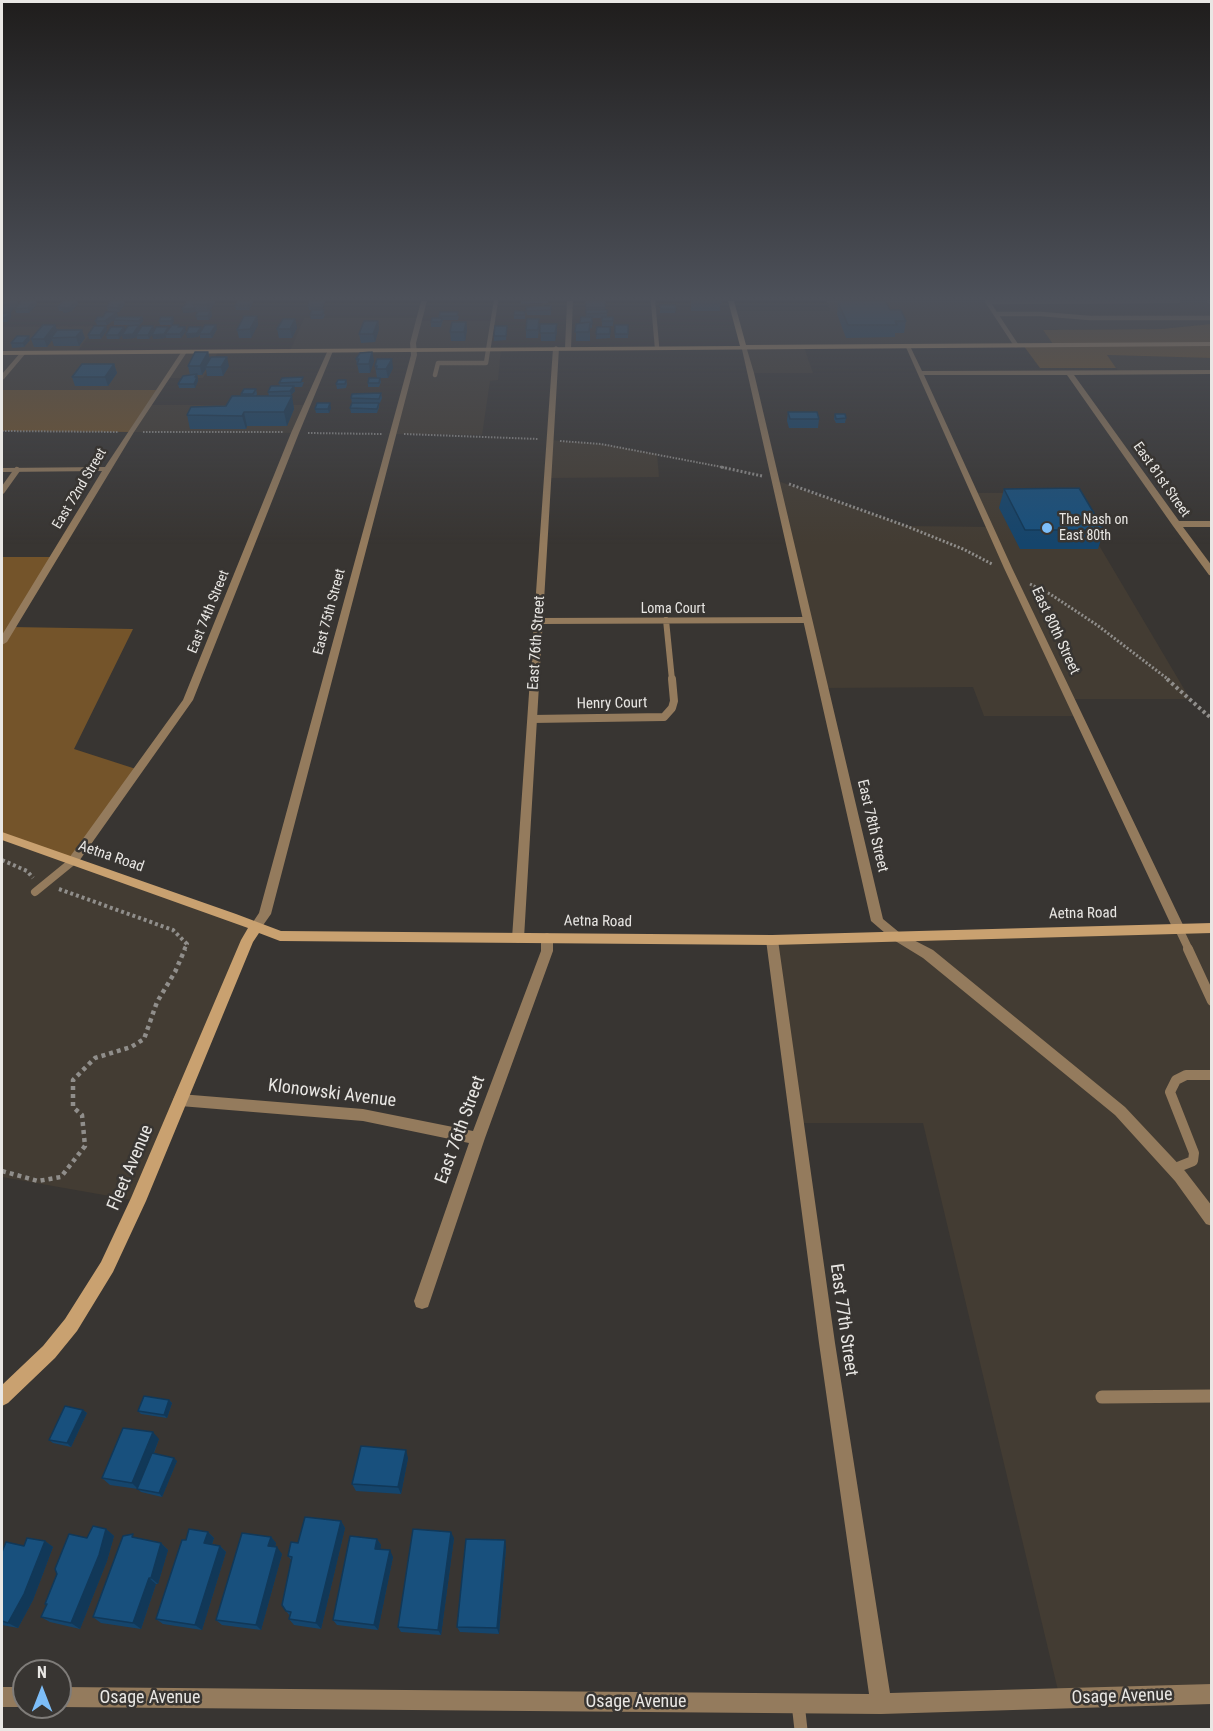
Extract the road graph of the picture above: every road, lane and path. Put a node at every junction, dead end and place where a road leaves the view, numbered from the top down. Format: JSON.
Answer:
{"nodes":[{"id":1,"x":164,"y":382,"type":"edge"},
{"id":2,"x":316,"y":382,"type":"edge"},
{"id":3,"x":406,"y":382,"type":"edge"},
{"id":4,"x":554,"y":382,"type":"edge"},
{"id":5,"x":753,"y":382,"type":"edge"},
{"id":6,"x":925,"y":382,"type":"edge"},
{"id":7,"x":1075,"y":382,"type":"edge"},
{"id":8,"x":2,"y":431,"type":"edge"},
{"id":9,"x":123,"y":432,"type":"dead end"},
{"id":10,"x":137,"y":432,"type":"dead end"},
{"id":11,"x":285,"y":432,"type":"dead end"},
{"id":12,"x":305,"y":433,"type":"dead end"},
{"id":13,"x":383,"y":434,"type":"dead end"},
{"id":14,"x":399,"y":434,"type":"dead end"},
{"id":15,"x":544,"y":440,"type":"dead end"},
{"id":16,"x":557,"y":440,"type":"dead end"},
{"id":17,"x":109,"y":469,"type":"junction"},
{"id":18,"x":2,"y":470,"type":"edge"},
{"id":19,"x":17,"y":470,"type":"junction"},
{"id":20,"x":767,"y":477,"type":"dead end"},
{"id":21,"x":783,"y":482,"type":"dead end"},
{"id":22,"x":2,"y":491,"type":"edge"},
{"id":23,"x":1176,"y":524,"type":"junction"},
{"id":24,"x":1212,"y":524,"type":"edge"},
{"id":25,"x":996,"y":566,"type":"dead end"},
{"id":26,"x":1212,"y":573,"type":"edge"},
{"id":27,"x":1036,"y":587,"type":"dead end"},
{"id":28,"x":807,"y":620,"type":"junction"},
{"id":29,"x":538,"y":621,"type":"junction"},
{"id":30,"x":666,"y":621,"type":"junction"},
{"id":31,"x":2,"y":642,"type":"edge"},
{"id":32,"x":1212,"y":718,"type":"edge"},
{"id":33,"x":532,"y":719,"type":"junction"},
{"id":34,"x":2,"y":836,"type":"edge"},
{"id":35,"x":2,"y":860,"type":"edge"},
{"id":36,"x":73,"y":861,"type":"junction"},
{"id":37,"x":45,"y":884,"type":"junction"},
{"id":38,"x":35,"y":892,"type":"dead end"},
{"id":39,"x":255,"y":928,"type":"junction"},
{"id":40,"x":1212,"y":928,"type":"edge"},
{"id":41,"x":1179,"y":929,"type":"junction"},
{"id":42,"x":896,"y":936,"type":"junction"},
{"id":43,"x":518,"y":938,"type":"junction"},
{"id":44,"x":547,"y":938,"type":"junction"},
{"id":45,"x":772,"y":940,"type":"junction"},
{"id":46,"x":1212,"y":1001,"type":"edge"},
{"id":47,"x":1212,"y":1075,"type":"edge"},
{"id":48,"x":180,"y":1100,"type":"junction"},
{"id":49,"x":478,"y":1138,"type":"junction"},
{"id":50,"x":1173,"y":1169,"type":"junction"},
{"id":51,"x":2,"y":1171,"type":"edge"},
{"id":52,"x":1212,"y":1219,"type":"edge"},
{"id":53,"x":422,"y":1302,"type":"dead end"},
{"id":54,"x":1102,"y":1396,"type":"dead end"},
{"id":55,"x":1212,"y":1396,"type":"edge"},
{"id":56,"x":2,"y":1397,"type":"edge"},
{"id":57,"x":1212,"y":1694,"type":"edge"},
{"id":58,"x":72,"y":1697,"type":"edge"},
{"id":59,"x":798,"y":1703,"type":"junction"},
{"id":60,"x":880,"y":1704,"type":"junction"},
{"id":61,"x":801,"y":1730,"type":"edge"}],
"edges":[{"from":1,"to":17,"type":"street","name":"East 72nd Street"},
{"from":2,"to":36,"type":"street","name":"East 74th Street"},
{"from":3,"to":39,"type":"street","name":"East 75th Street"},
{"from":4,"to":29,"type":"street","name":"East 76th Street"},
{"from":5,"to":28,"type":"street","name":"East 78th Street"},
{"from":6,"to":41,"type":"street","name":"East 80th Street"},
{"from":7,"to":23,"type":"street","name":"East 81st Street"},
{"from":8,"to":9,"type":"path"},
{"from":10,"to":11,"type":"path"},
{"from":12,"to":13,"type":"path"},
{"from":14,"to":15,"type":"path"},
{"from":16,"to":20,"type":"path"},
{"from":17,"to":19,"type":"street"},
{"from":17,"to":31,"type":"street","name":"East 72nd Street"},
{"from":18,"to":19,"type":"street"},
{"from":19,"to":22,"type":"lane"},
{"from":21,"to":25,"type":"path"},
{"from":23,"to":24,"type":"street"},
{"from":23,"to":26,"type":"street","name":"East 81st Street"},
{"from":27,"to":32,"type":"path"},
{"from":28,"to":30,"type":"lane","name":"Loma Court"},
{"from":28,"to":42,"type":"street","name":"East 78th Street"},
{"from":29,"to":30,"type":"lane","name":"Loma Court"},
{"from":29,"to":33,"type":"street","name":"East 76th Street"},
{"from":30,"to":33,"type":"lane","name":"Henry Court"},
{"from":33,"to":43,"type":"street","name":"East 76th Street"},
{"from":34,"to":36,"type":"main road","name":"Aetna Road"},
{"from":35,"to":37,"type":"path"},
{"from":36,"to":37,"type":"lane"},
{"from":36,"to":39,"type":"main road","name":"Aetna Road"},
{"from":37,"to":38,"type":"lane"},
{"from":37,"to":51,"type":"path"},
{"from":39,"to":43,"type":"main road","name":"Aetna Road"},
{"from":39,"to":48,"type":"main road","name":"Fleet Avenue"},
{"from":40,"to":41,"type":"main road","name":"Aetna Road"},
{"from":41,"to":42,"type":"main road","name":"Aetna Road"},
{"from":41,"to":46,"type":"lane"},
{"from":42,"to":45,"type":"main road","name":"Aetna Road"},
{"from":42,"to":50,"type":"street","name":"East 78th Street"},
{"from":43,"to":44,"type":"main road","name":"Aetna Road"},
{"from":44,"to":45,"type":"main road","name":"Aetna Road"},
{"from":44,"to":49,"type":"street","name":"East 76th Street"},
{"from":45,"to":60,"type":"street","name":"East 77th Street"},
{"from":47,"to":50,"type":"lane"},
{"from":48,"to":49,"type":"street","name":"Klonowski Avenue"},
{"from":48,"to":56,"type":"main road","name":"Fleet Avenue"},
{"from":49,"to":53,"type":"street","name":"East 76th Street"},
{"from":50,"to":52,"type":"street","name":"East 78th Street"},
{"from":54,"to":55,"type":"lane"},
{"from":57,"to":60,"type":"street","name":"Osage Avenue"},
{"from":58,"to":59,"type":"street","name":"Osage Avenue"},
{"from":59,"to":60,"type":"street","name":"Osage Avenue"},
{"from":59,"to":61,"type":"lane"}]}
